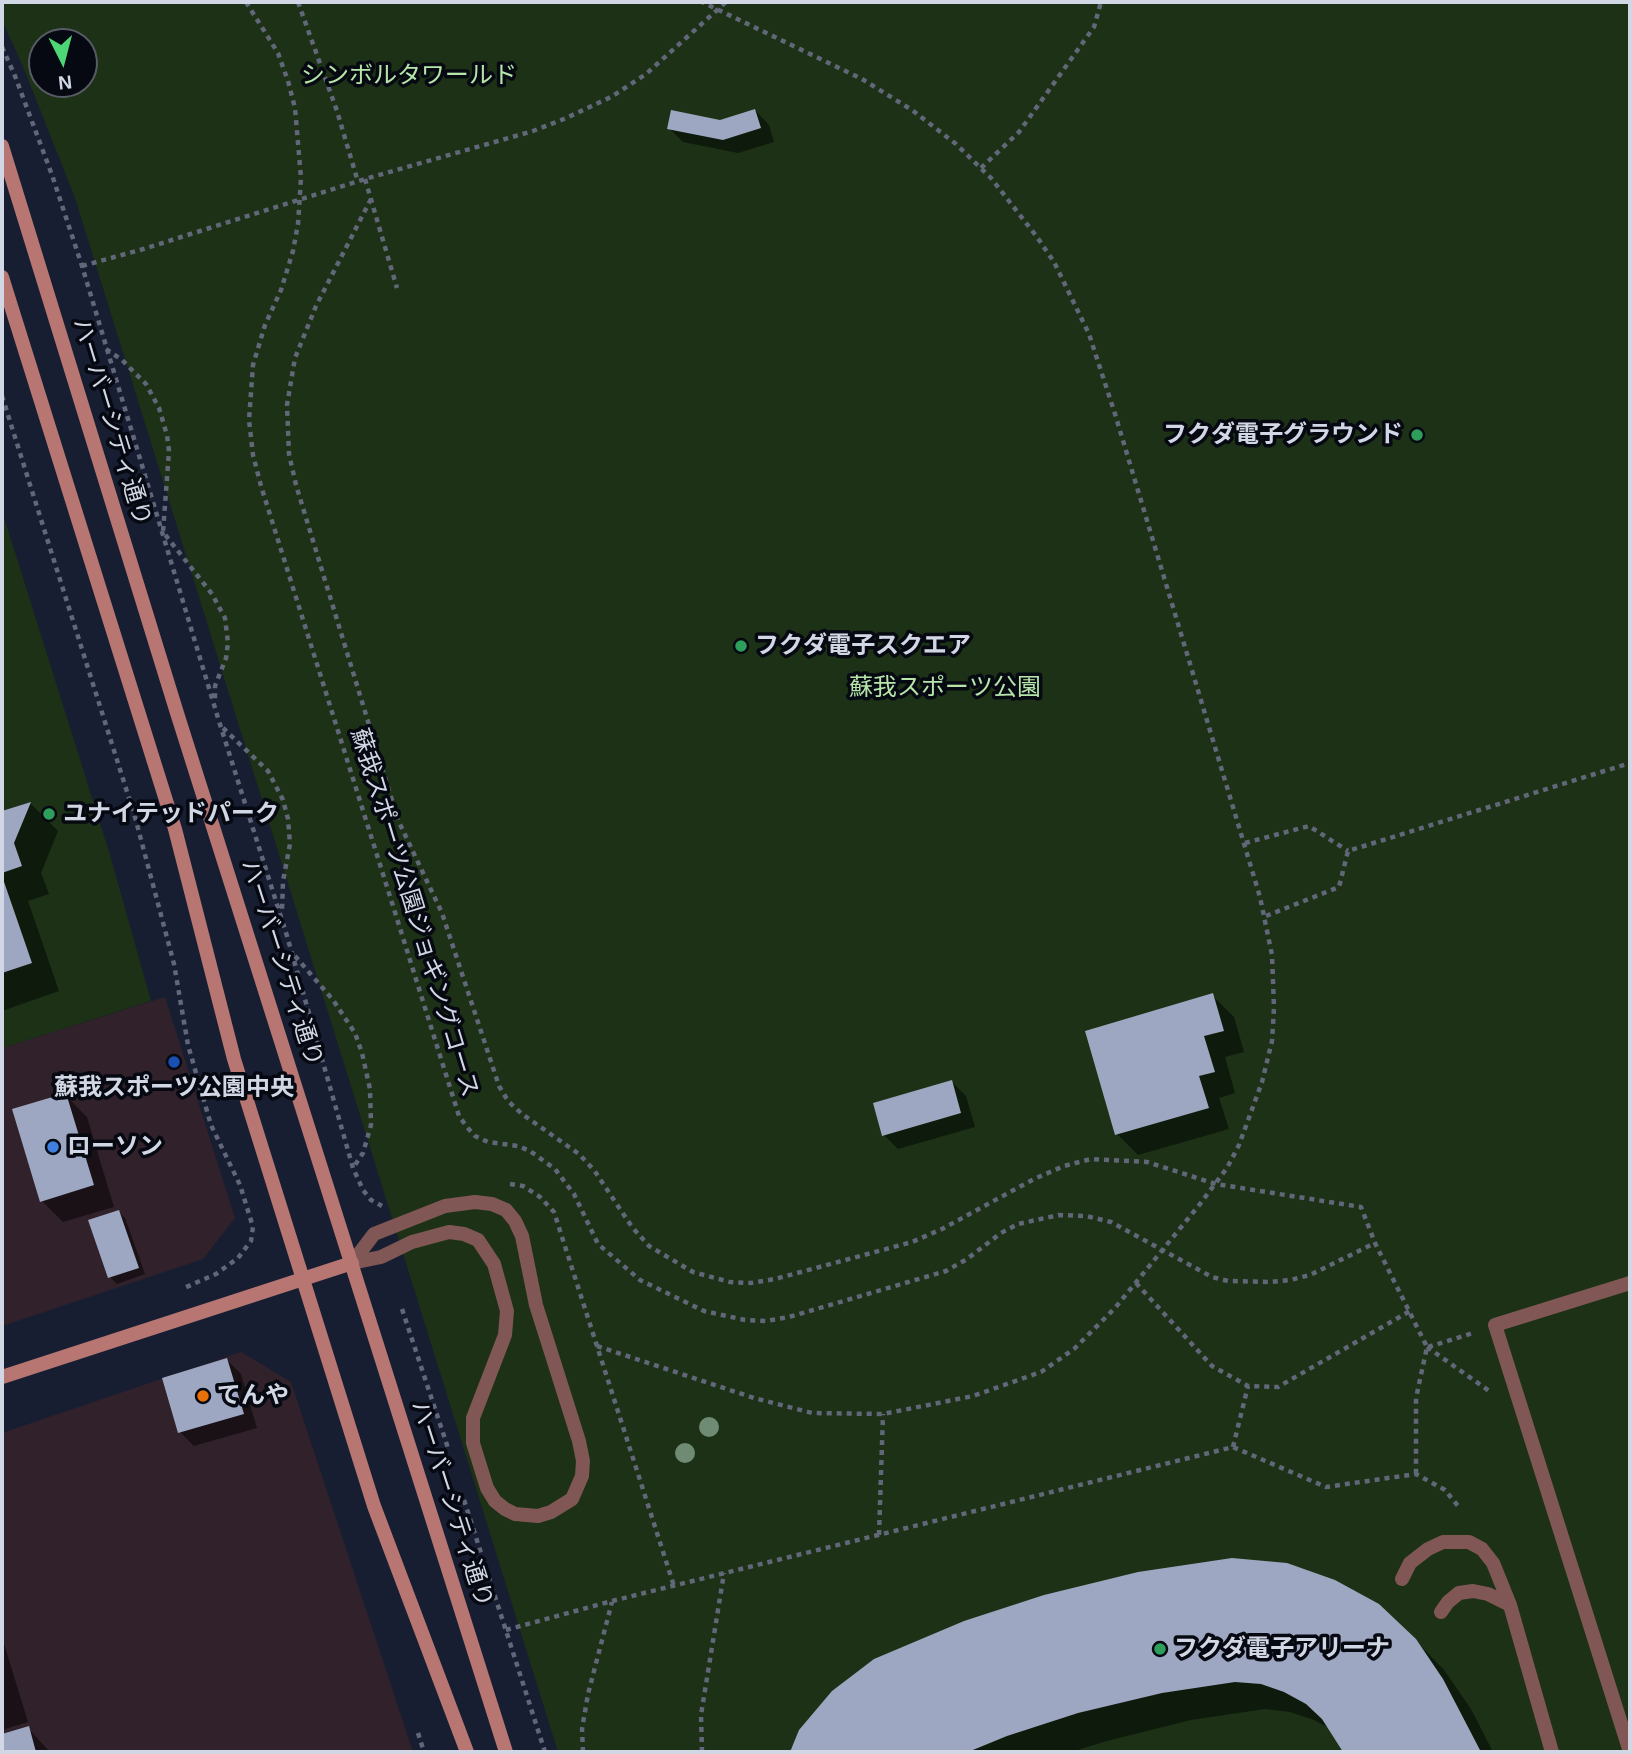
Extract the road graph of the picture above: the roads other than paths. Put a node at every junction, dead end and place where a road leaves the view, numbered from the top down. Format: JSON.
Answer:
{"nodes":[{"id":1,"x":2,"y":146,"type":"edge"},
{"id":2,"x":2,"y":277,"type":"edge"},
{"id":3,"x":352,"y":1264,"type":"junction"},
{"id":4,"x":303,"y":1279,"type":"junction"},
{"id":5,"x":1630,"y":1283,"type":"edge"},
{"id":6,"x":2,"y":1377,"type":"edge"},
{"id":7,"x":1402,"y":1578,"type":"dead end"},
{"id":8,"x":1510,"y":1605,"type":"junction"},
{"id":9,"x":1441,"y":1612,"type":"dead end"},
{"id":10,"x":467,"y":1752,"type":"edge"},
{"id":11,"x":506,"y":1752,"type":"edge"},
{"id":12,"x":1552,"y":1752,"type":"edge"},
{"id":13,"x":1630,"y":1752,"type":"edge"}],
"edges":[{"from":1,"to":3,"type":"street","name":"ハーバーシティ通り"},
{"from":2,"to":4,"type":"street"},
{"from":3,"to":3,"type":"lane"},
{"from":3,"to":4,"type":"street"},
{"from":3,"to":11,"type":"street","name":"ハーバーシティ通り"},
{"from":4,"to":6,"type":"street"},
{"from":4,"to":10,"type":"street"},
{"from":5,"to":13,"type":"lane"},
{"from":7,"to":8,"type":"lane"},
{"from":8,"to":9,"type":"lane"},
{"from":8,"to":12,"type":"lane"}]}
